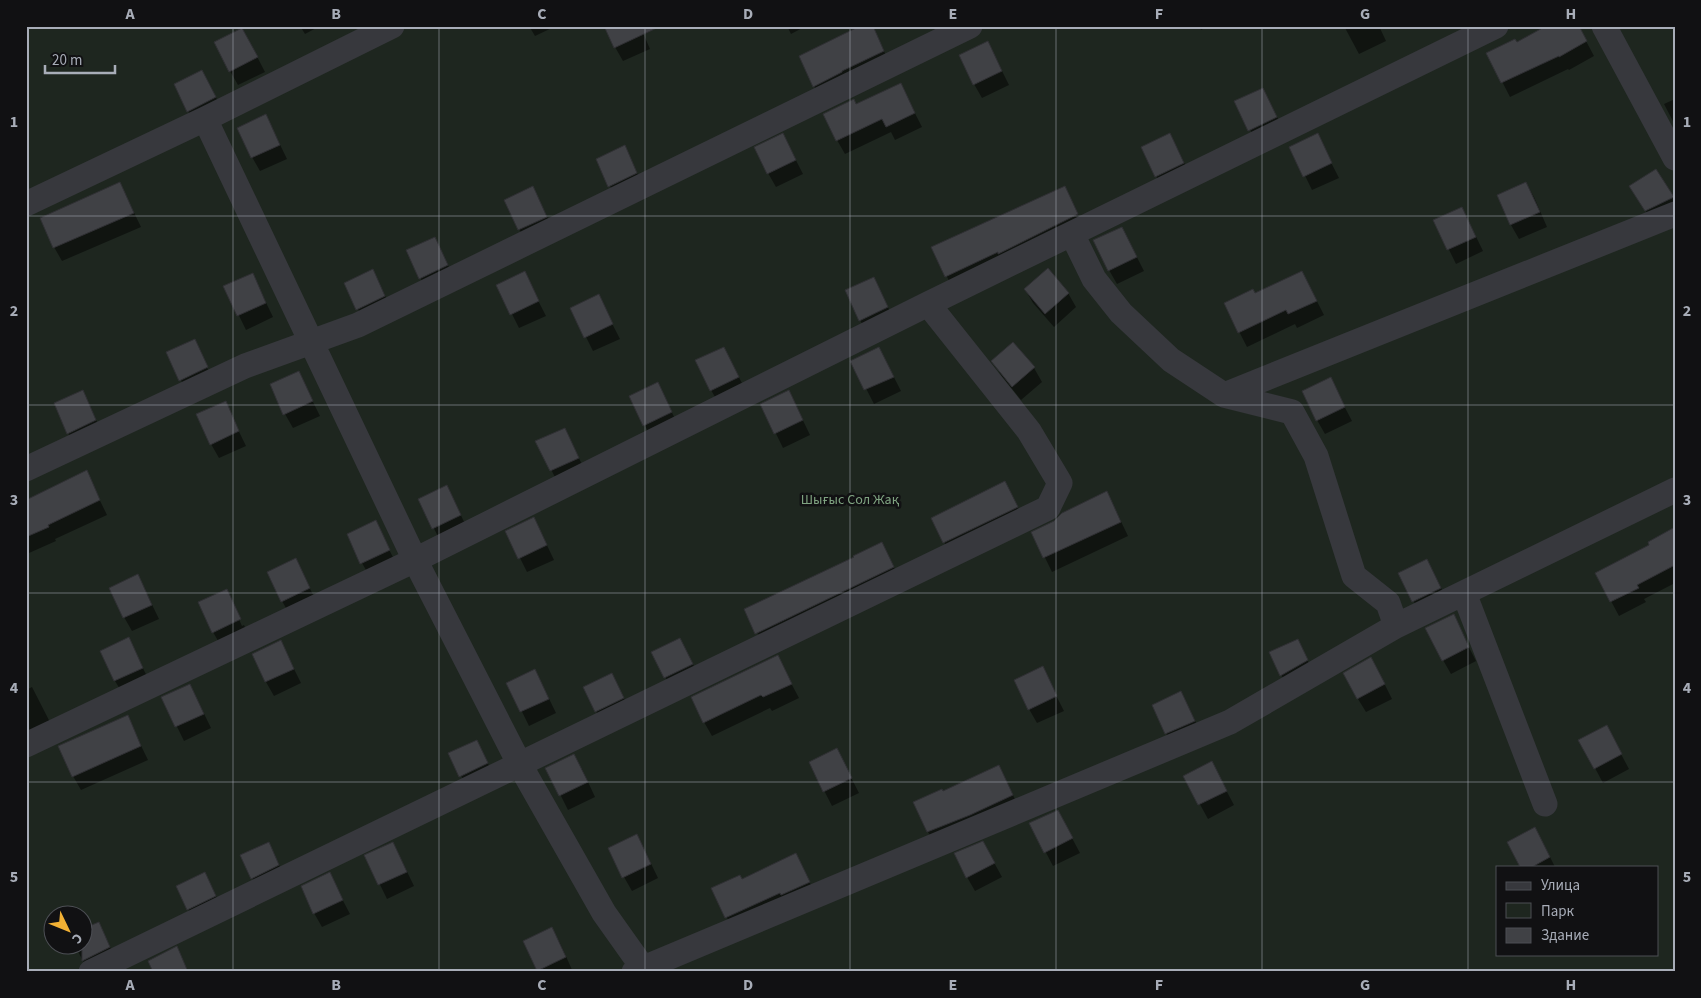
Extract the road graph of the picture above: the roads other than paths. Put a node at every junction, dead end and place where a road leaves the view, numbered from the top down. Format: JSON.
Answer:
{"nodes":[{"id":1,"x":392,"y":26,"type":"edge"},
{"id":2,"x":970,"y":26,"type":"edge"},
{"id":3,"x":1496,"y":26,"type":"edge"},
{"id":4,"x":1604,"y":26,"type":"edge"},
{"id":5,"x":205,"y":118,"type":"junction"},
{"id":6,"x":1675,"y":158,"type":"edge"},
{"id":7,"x":26,"y":204,"type":"edge"},
{"id":8,"x":1675,"y":214,"type":"edge"},
{"id":9,"x":1072,"y":234,"type":"junction"},
{"id":10,"x":928,"y":304,"type":"junction"},
{"id":11,"x":311,"y":341,"type":"junction"},
{"id":12,"x":1224,"y":395,"type":"junction"},
{"id":13,"x":26,"y":469,"type":"edge"},
{"id":14,"x":1675,"y":490,"type":"edge"},
{"id":15,"x":415,"y":560,"type":"junction"},
{"id":16,"x":1464,"y":593,"type":"junction"},
{"id":17,"x":1396,"y":626,"type":"junction"},
{"id":18,"x":26,"y":745,"type":"edge"},
{"id":19,"x":520,"y":765,"type":"junction"},
{"id":20,"x":1545,"y":804,"type":"dead end"},
{"id":21,"x":639,"y":970,"type":"edge"},
{"id":22,"x":91,"y":972,"type":"edge"}],
"edges":[{"from":1,"to":5,"type":"street"},
{"from":2,"to":11,"type":"street"},
{"from":3,"to":9,"type":"street"},
{"from":4,"to":6,"type":"street"},
{"from":5,"to":7,"type":"street"},
{"from":5,"to":11,"type":"street"},
{"from":8,"to":12,"type":"street"},
{"from":9,"to":10,"type":"street"},
{"from":9,"to":12,"type":"street"},
{"from":10,"to":15,"type":"street"},
{"from":10,"to":19,"type":"street"},
{"from":11,"to":13,"type":"street"},
{"from":11,"to":15,"type":"street"},
{"from":12,"to":17,"type":"street"},
{"from":14,"to":16,"type":"street"},
{"from":15,"to":18,"type":"street"},
{"from":15,"to":19,"type":"street"},
{"from":16,"to":17,"type":"street"},
{"from":16,"to":20,"type":"street"},
{"from":17,"to":21,"type":"street"},
{"from":19,"to":21,"type":"street"},
{"from":19,"to":22,"type":"street"}]}
